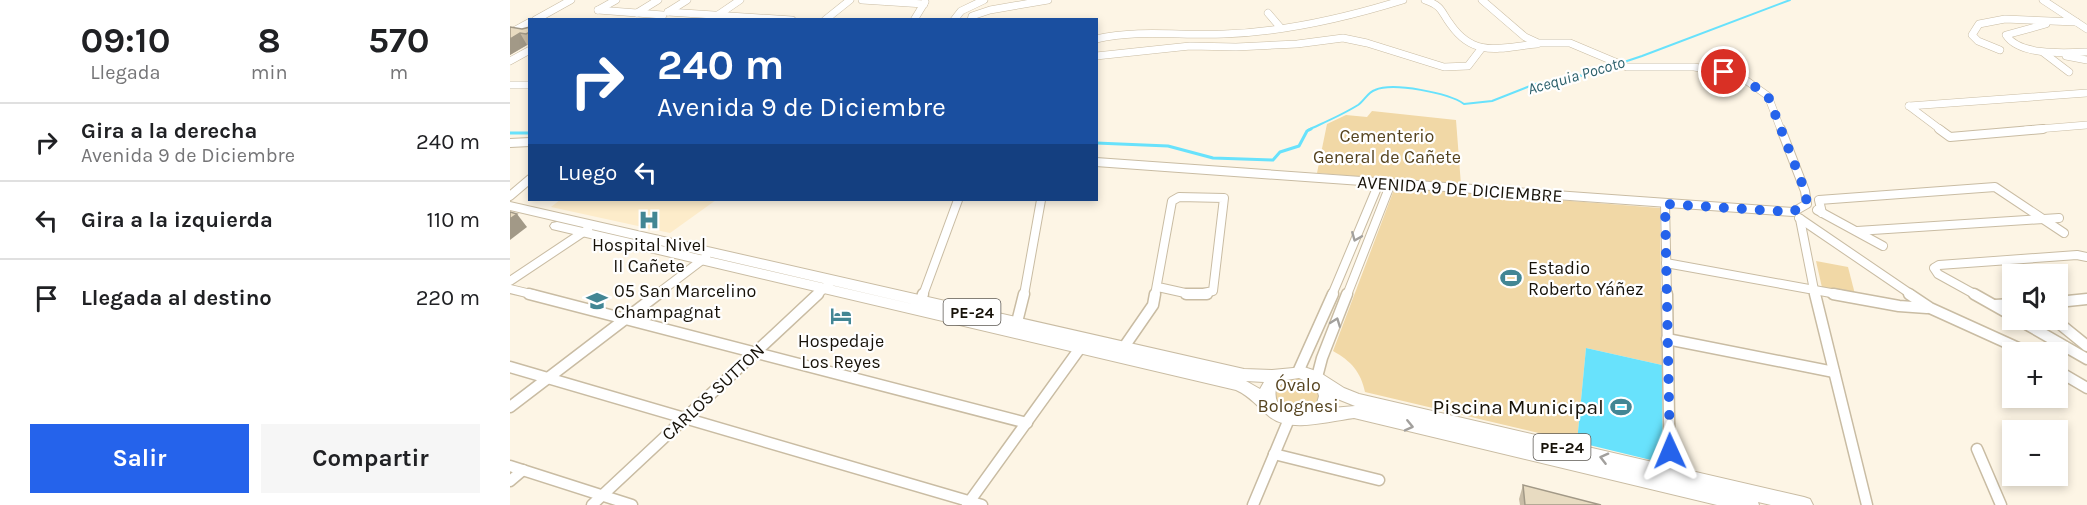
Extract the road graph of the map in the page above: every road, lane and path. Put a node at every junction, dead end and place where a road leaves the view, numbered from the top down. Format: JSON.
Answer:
{"nodes":[{"id":1,"x":571,"y":0,"type":"edge"},
{"id":2,"x":616,"y":0,"type":"edge"},
{"id":3,"x":658,"y":0,"type":"edge"},
{"id":4,"x":687,"y":0,"type":"edge"},
{"id":5,"x":740,"y":0,"type":"edge"},
{"id":6,"x":850,"y":0,"type":"edge"},
{"id":7,"x":862,"y":0,"type":"edge"},
{"id":8,"x":984,"y":0,"type":"edge"},
{"id":9,"x":1048,"y":0,"type":"edge"},
{"id":10,"x":1403,"y":0,"type":"edge"},
{"id":11,"x":1425,"y":0,"type":"edge"},
{"id":12,"x":1482,"y":0,"type":"edge"},
{"id":13,"x":2043,"y":0,"type":"edge"},
{"id":14,"x":925,"y":2,"type":"edge"},
{"id":15,"x":637,"y":13,"type":"junction"},
{"id":16,"x":665,"y":13,"type":"junction"},
{"id":17,"x":1268,"y":13,"type":"dead end"},
{"id":18,"x":718,"y":15,"type":"junction"},
{"id":19,"x":539,"y":18,"type":"edge"},
{"id":20,"x":658,"y":18,"type":"edge"},
{"id":21,"x":714,"y":18,"type":"edge"},
{"id":22,"x":762,"y":18,"type":"edge"},
{"id":23,"x":828,"y":18,"type":"edge"},
{"id":24,"x":915,"y":18,"type":"edge"},
{"id":25,"x":956,"y":18,"type":"edge"},
{"id":26,"x":972,"y":18,"type":"edge"},
{"id":27,"x":2076,"y":22,"type":"junction"},
{"id":28,"x":528,"y":23,"type":"edge"},
{"id":29,"x":2054,"y":23,"type":"junction"},
{"id":30,"x":1280,"y":27,"type":"junction"},
{"id":31,"x":2087,"y":29,"type":"edge"},
{"id":32,"x":528,"y":30,"type":"edge"},
{"id":33,"x":512,"y":31,"type":"edge"},
{"id":34,"x":528,"y":35,"type":"edge"},
{"id":35,"x":1098,"y":39,"type":"edge"},
{"id":36,"x":1538,"y":43,"type":"junction"},
{"id":37,"x":1481,"y":49,"type":"junction"},
{"id":38,"x":2000,"y":50,"type":"dead end"},
{"id":39,"x":528,"y":51,"type":"edge"},
{"id":40,"x":2087,"y":52,"type":"edge"},
{"id":41,"x":2044,"y":53,"type":"junction"},
{"id":42,"x":2057,"y":53,"type":"junction"},
{"id":43,"x":1098,"y":56,"type":"edge"},
{"id":44,"x":518,"y":57,"type":"junction"},
{"id":45,"x":528,"y":58,"type":"edge"},
{"id":46,"x":2087,"y":60,"type":"edge"},
{"id":47,"x":510,"y":61,"type":"edge"},
{"id":48,"x":2069,"y":72,"type":"dead end"},
{"id":49,"x":510,"y":85,"type":"edge"},
{"id":50,"x":528,"y":85,"type":"edge"},
{"id":51,"x":2087,"y":93,"type":"edge"},
{"id":52,"x":2087,"y":125,"type":"edge"},
{"id":53,"x":528,"y":142,"type":"edge"},
{"id":54,"x":510,"y":143,"type":"edge"},
{"id":55,"x":1098,"y":162,"type":"edge"},
{"id":56,"x":528,"y":181,"type":"edge"},
{"id":57,"x":1379,"y":183,"type":"junction"},
{"id":58,"x":1391,"y":183,"type":"junction"},
{"id":59,"x":510,"y":196,"type":"edge"},
{"id":60,"x":958,"y":201,"type":"edge"},
{"id":61,"x":1041,"y":201,"type":"edge"},
{"id":62,"x":1665,"y":204,"type":"junction"},
{"id":63,"x":1807,"y":204,"type":"junction"},
{"id":64,"x":510,"y":206,"type":"edge"},
{"id":65,"x":1822,"y":213,"type":"junction"},
{"id":66,"x":510,"y":215,"type":"edge"},
{"id":67,"x":1796,"y":216,"type":"junction"},
{"id":68,"x":2040,"y":218,"type":"junction"},
{"id":69,"x":2059,"y":218,"type":"dead end"},
{"id":70,"x":588,"y":229,"type":"junction"},
{"id":71,"x":1857,"y":231,"type":"junction"},
{"id":72,"x":2064,"y":232,"type":"dead end"},
{"id":73,"x":1883,"y":246,"type":"dead end"},
{"id":74,"x":708,"y":256,"type":"junction"},
{"id":75,"x":2087,"y":257,"type":"edge"},
{"id":76,"x":1666,"y":263,"type":"junction"},
{"id":77,"x":510,"y":281,"type":"edge"},
{"id":78,"x":829,"y":284,"type":"junction"},
{"id":79,"x":1158,"y":287,"type":"junction"},
{"id":80,"x":510,"y":289,"type":"edge"},
{"id":81,"x":1814,"y":291,"type":"junction"},
{"id":82,"x":921,"y":300,"type":"junction"},
{"id":83,"x":2087,"y":300,"type":"edge"},
{"id":84,"x":2068,"y":301,"type":"edge"},
{"id":85,"x":1995,"y":305,"type":"junction"},
{"id":86,"x":2002,"y":305,"type":"edge"},
{"id":87,"x":1930,"y":308,"type":"junction"},
{"id":88,"x":2002,"y":309,"type":"edge"},
{"id":89,"x":626,"y":318,"type":"junction"},
{"id":90,"x":1017,"y":322,"type":"junction"},
{"id":91,"x":2036,"y":330,"type":"edge"},
{"id":92,"x":2067,"y":330,"type":"edge"},
{"id":93,"x":1667,"y":339,"type":"junction"},
{"id":94,"x":2005,"y":342,"type":"edge"},
{"id":95,"x":1083,"y":343,"type":"junction"},
{"id":96,"x":2087,"y":346,"type":"edge"},
{"id":97,"x":1124,"y":347,"type":"junction"},
{"id":98,"x":757,"y":351,"type":"junction"},
{"id":99,"x":2087,"y":359,"type":"edge"},
{"id":100,"x":510,"y":367,"type":"edge"},
{"id":101,"x":1293,"y":372,"type":"junction"},
{"id":102,"x":1834,"y":372,"type":"junction"},
{"id":103,"x":2068,"y":377,"type":"edge"},
{"id":104,"x":548,"y":378,"type":"junction"},
{"id":105,"x":1320,"y":380,"type":"junction"},
{"id":106,"x":2087,"y":388,"type":"edge"},
{"id":107,"x":510,"y":407,"type":"edge"},
{"id":108,"x":1270,"y":407,"type":"junction"},
{"id":109,"x":686,"y":417,"type":"junction"},
{"id":110,"x":1311,"y":417,"type":"junction"},
{"id":111,"x":1289,"y":419,"type":"junction"},
{"id":112,"x":1027,"y":423,"type":"junction"},
{"id":113,"x":1977,"y":449,"type":"dead end"},
{"id":114,"x":1275,"y":454,"type":"junction"},
{"id":115,"x":510,"y":466,"type":"edge"},
{"id":116,"x":523,"y":470,"type":"junction"},
{"id":117,"x":1379,"y":480,"type":"dead end"},
{"id":118,"x":1671,"y":480,"type":"junction"},
{"id":119,"x":510,"y":481,"type":"edge"},
{"id":120,"x":602,"y":496,"type":"junction"},
{"id":121,"x":968,"y":503,"type":"edge"},
{"id":122,"x":592,"y":505,"type":"edge"},
{"id":123,"x":632,"y":505,"type":"edge"},
{"id":124,"x":982,"y":505,"type":"edge"},
{"id":125,"x":1253,"y":505,"type":"edge"},
{"id":126,"x":1750,"y":505,"type":"edge"},
{"id":127,"x":1804,"y":505,"type":"edge"},
{"id":128,"x":1867,"y":505,"type":"edge"},
{"id":129,"x":2001,"y":505,"type":"edge"}],
"edges":[{"from":1,"to":19,"type":"street"},
{"from":2,"to":15,"type":"street"},
{"from":3,"to":15,"type":"street"},
{"from":4,"to":16,"type":"street"},
{"from":5,"to":18,"type":"street"},
{"from":6,"to":23,"type":"street"},
{"from":7,"to":14,"type":"street"},
{"from":8,"to":25,"type":"street"},
{"from":9,"to":26,"type":"street"},
{"from":10,"to":30,"type":"street"},
{"from":11,"to":37,"type":"street"},
{"from":12,"to":36,"type":"street"},
{"from":13,"to":27,"type":"street"},
{"from":14,"to":24,"type":"street"},
{"from":15,"to":16,"type":"street"},
{"from":16,"to":18,"type":"street"},
{"from":16,"to":20,"type":"street"},
{"from":17,"to":30,"type":"street"},
{"from":18,"to":21,"type":"street"},
{"from":18,"to":22,"type":"street"},
{"from":27,"to":29,"type":"street"},
{"from":27,"to":31,"type":"street"},
{"from":28,"to":33,"type":"street"},
{"from":29,"to":38,"type":"street"},
{"from":29,"to":41,"type":"street"},
{"from":30,"to":35,"type":"street"},
{"from":32,"to":33,"type":"street"},
{"from":33,"to":34,"type":"street"},
{"from":36,"to":37,"type":"street"},
{"from":36,"to":63,"type":"street"},
{"from":37,"to":43,"type":"street"},
{"from":39,"to":44,"type":"street"},
{"from":40,"to":42,"type":"street"},
{"from":41,"to":42,"type":"street"},
{"from":41,"to":48,"type":"street"},
{"from":42,"to":46,"type":"street"},
{"from":44,"to":45,"type":"street"},
{"from":44,"to":47,"type":"street"},
{"from":49,"to":50,"type":"street"},
{"from":51,"to":52,"type":"street"},
{"from":53,"to":54,"type":"street"},
{"from":55,"to":57,"type":"street","name":"AVENIDA 9 DE DICIEMBRE"},
{"from":56,"to":59,"type":"street"},
{"from":57,"to":58,"type":"street","name":"AVENIDA 9 DE DICIEMBRE"},
{"from":57,"to":101,"type":"street","one_way":true},
{"from":58,"to":62,"type":"street","name":"AVENIDA 9 DE DICIEMBRE"},
{"from":105,"to":58,"type":"street","one_way":true},
{"from":60,"to":82,"type":"street"},
{"from":61,"to":90,"type":"street"},
{"from":62,"to":67,"type":"street","name":"AVENIDA 9 DE DICIEMBRE"},
{"from":62,"to":76,"type":"street"},
{"from":63,"to":65,"type":"street"},
{"from":63,"to":67,"type":"street"},
{"from":64,"to":70,"type":"highway","number":"PE-24"},
{"from":65,"to":68,"type":"street"},
{"from":65,"to":71,"type":"street"},
{"from":66,"to":70,"type":"highway","number":"PE-24"},
{"from":67,"to":81,"type":"street"},
{"from":67,"to":87,"type":"street"},
{"from":68,"to":69,"type":"street"},
{"from":68,"to":71,"type":"street"},
{"from":68,"to":72,"type":"street"},
{"from":70,"to":74,"type":"highway","number":"PE-24"},
{"from":70,"to":77,"type":"street"},
{"from":71,"to":73,"type":"street"},
{"from":74,"to":78,"type":"highway","number":"PE-24"},
{"from":74,"to":89,"type":"street"},
{"from":75,"to":85,"type":"street"},
{"from":76,"to":81,"type":"street"},
{"from":76,"to":93,"type":"street"},
{"from":78,"to":82,"type":"highway","number":"PE-24"},
{"from":78,"to":95,"type":"highway","number":"PE-24"},
{"from":78,"to":98,"type":"street","name":"CARLOS SUTTON"},
{"from":79,"to":79,"type":"street"},
{"from":79,"to":97,"type":"street"},
{"from":80,"to":89,"type":"street"},
{"from":81,"to":87,"type":"street"},
{"from":81,"to":102,"type":"street"},
{"from":82,"to":90,"type":"highway","number":"PE-24"},
{"from":83,"to":84,"type":"street"},
{"from":85,"to":86,"type":"street"},
{"from":85,"to":88,"type":"street"},
{"from":87,"to":94,"type":"street"},
{"from":89,"to":98,"type":"street"},
{"from":89,"to":104,"type":"street"},
{"from":90,"to":95,"type":"highway","number":"PE-24"},
{"from":91,"to":99,"type":"street"},
{"from":92,"to":96,"type":"street"},
{"from":93,"to":102,"type":"street"},
{"from":93,"to":118,"type":"street"},
{"from":95,"to":97,"type":"highway","number":"PE-24"},
{"from":95,"to":108,"type":"highway","number":"PE-24"},
{"from":95,"to":112,"type":"street"},
{"from":97,"to":101,"type":"highway","number":"PE-24"},
{"from":98,"to":109,"type":"street","name":"CARLOS SUTTON"},
{"from":98,"to":112,"type":"street"},
{"from":100,"to":104,"type":"street"},
{"from":101,"to":105,"type":"highway"},
{"from":101,"to":108,"type":"highway"},
{"from":102,"to":128,"type":"street"},
{"from":103,"to":106,"type":"street"},
{"from":104,"to":107,"type":"street"},
{"from":104,"to":109,"type":"street"},
{"from":105,"to":110,"type":"highway"},
{"from":118,"to":105,"type":"highway","number":"PE-24","one_way":true},
{"from":108,"to":111,"type":"highway"},
{"from":109,"to":120,"type":"street","name":"CARLOS SUTTON"},
{"from":109,"to":121,"type":"street"},
{"from":110,"to":111,"type":"highway"},
{"from":110,"to":118,"type":"highway","number":"PE-24","one_way":true},
{"from":111,"to":114,"type":"street"},
{"from":112,"to":121,"type":"street"},
{"from":113,"to":129,"type":"street"},
{"from":114,"to":117,"type":"street"},
{"from":114,"to":125,"type":"street"},
{"from":115,"to":116,"type":"street"},
{"from":116,"to":119,"type":"street"},
{"from":116,"to":120,"type":"street"},
{"from":118,"to":126,"type":"highway","number":"PE-24"},
{"from":118,"to":127,"type":"highway","number":"PE-24"},
{"from":120,"to":122,"type":"street","name":"CARLOS SUTTON"},
{"from":120,"to":123,"type":"street"},
{"from":121,"to":124,"type":"street"}]}
